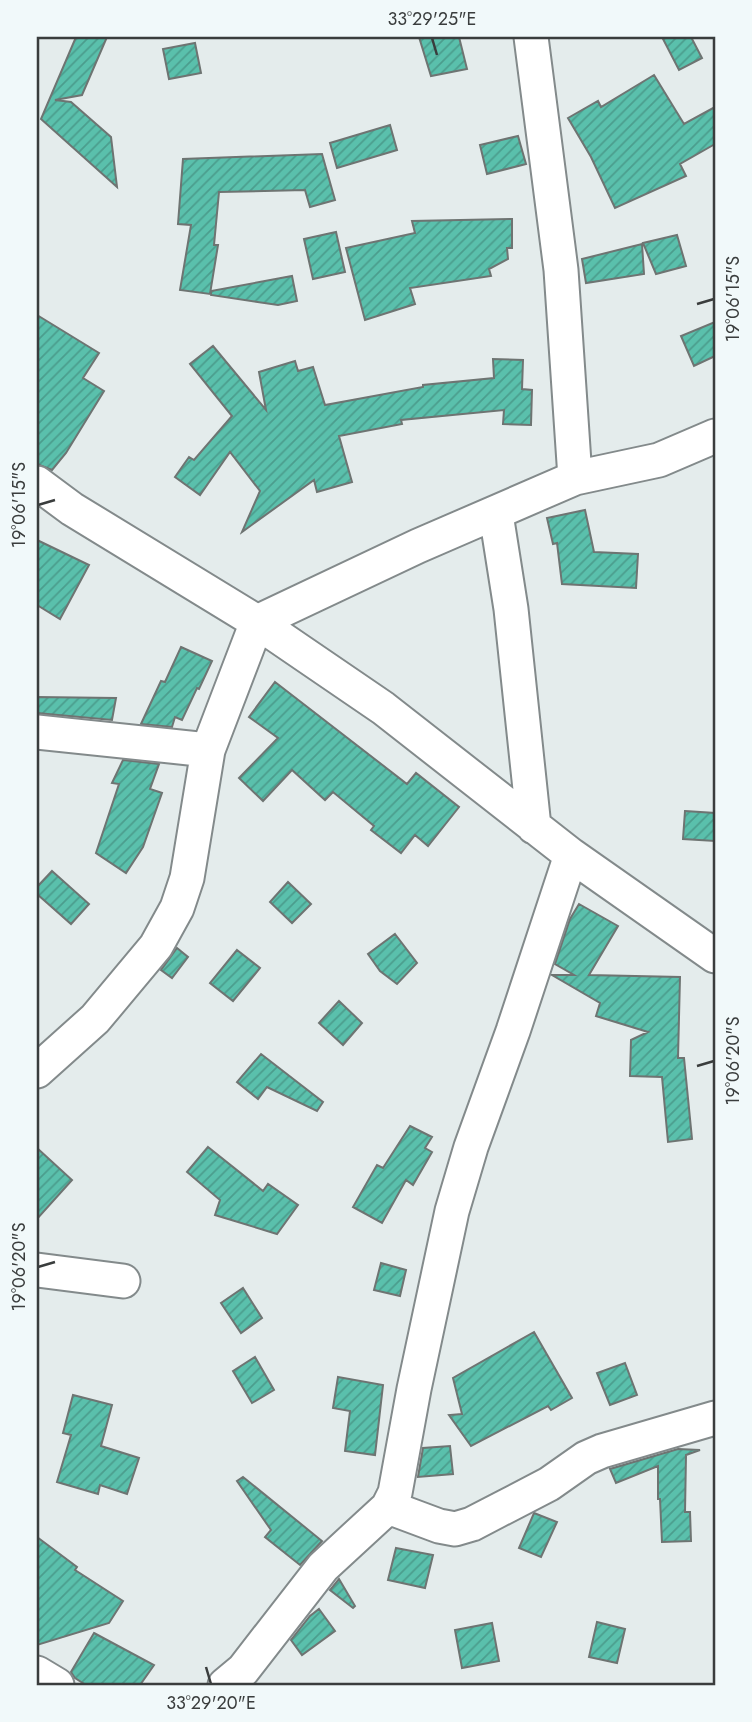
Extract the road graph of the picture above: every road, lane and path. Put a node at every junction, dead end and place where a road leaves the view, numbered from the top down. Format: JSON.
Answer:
{"nodes":[{"id":1,"x":538,"y":39,"type":"edge"},
{"id":2,"x":715,"y":436,"type":"edge"},
{"id":3,"x":575,"y":478,"type":"junction"},
{"id":4,"x":37,"y":483,"type":"edge"},
{"id":5,"x":496,"y":514,"type":"junction"},
{"id":6,"x":257,"y":622,"type":"junction"},
{"id":7,"x":37,"y":732,"type":"edge"},
{"id":8,"x":208,"y":750,"type":"junction"},
{"id":9,"x":534,"y":827,"type":"junction"},
{"id":10,"x":570,"y":855,"type":"junction"},
{"id":11,"x":715,"y":956,"type":"edge"},
{"id":12,"x":37,"y":1072,"type":"edge"},
{"id":13,"x":37,"y":1270,"type":"edge"},
{"id":14,"x":123,"y":1281,"type":"dead end"},
{"id":15,"x":715,"y":1418,"type":"edge"},
{"id":16,"x":388,"y":1507,"type":"junction"},
{"id":17,"x":37,"y":1673,"type":"edge"},
{"id":18,"x":57,"y":1685,"type":"edge"},
{"id":19,"x":225,"y":1685,"type":"edge"}],
"edges":[{"from":1,"to":3,"type":"street"},
{"from":2,"to":3,"type":"street"},
{"from":3,"to":5,"type":"street"},
{"from":4,"to":6,"type":"street"},
{"from":5,"to":6,"type":"street"},
{"from":5,"to":9,"type":"street"},
{"from":6,"to":8,"type":"street"},
{"from":6,"to":9,"type":"street"},
{"from":7,"to":8,"type":"street"},
{"from":8,"to":12,"type":"street"},
{"from":9,"to":10,"type":"street"},
{"from":10,"to":11,"type":"street"},
{"from":10,"to":16,"type":"street"},
{"from":13,"to":14,"type":"street"},
{"from":15,"to":16,"type":"street"},
{"from":16,"to":19,"type":"street"},
{"from":17,"to":18,"type":"street"}]}
